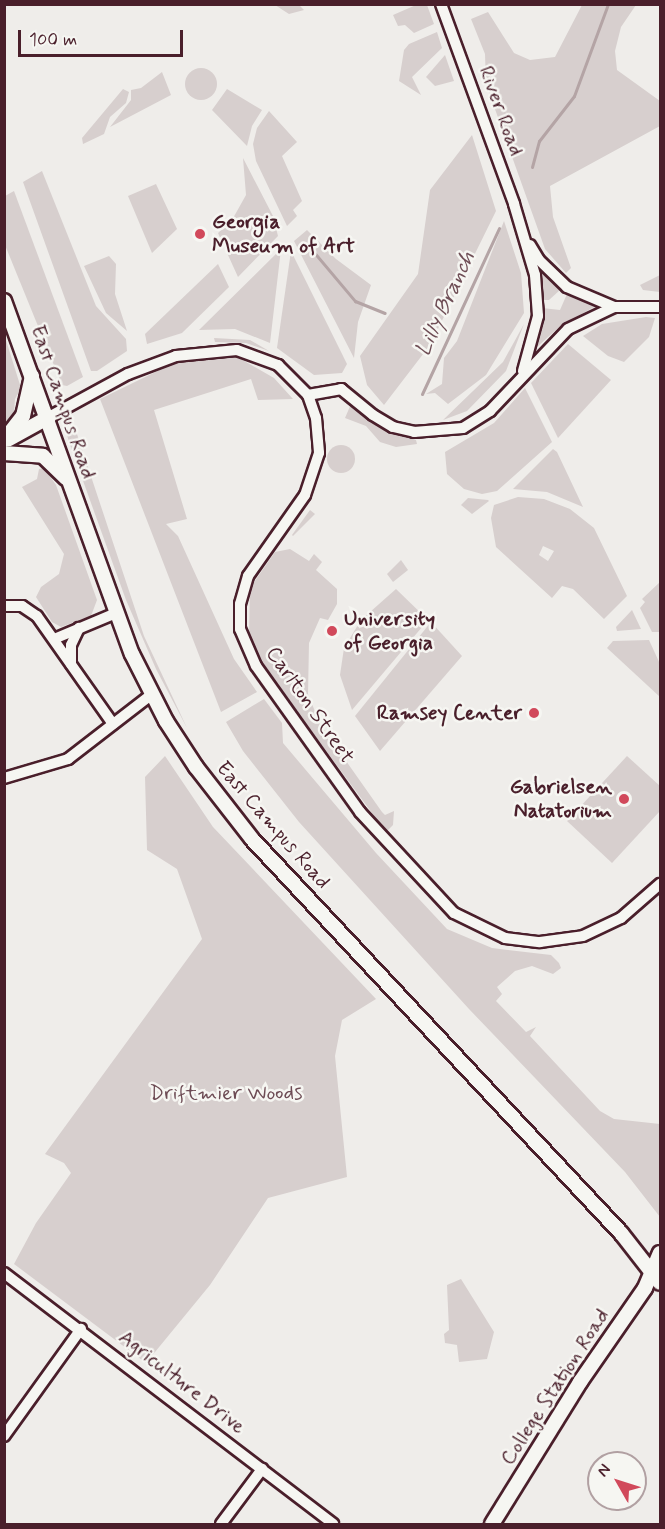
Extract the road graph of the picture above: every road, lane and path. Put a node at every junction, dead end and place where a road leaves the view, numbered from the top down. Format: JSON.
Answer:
{"nodes":[{"id":1,"x":441,"y":4,"type":"edge"},
{"id":2,"x":522,"y":231,"type":"junction"},
{"id":3,"x":4,"y":301,"type":"edge"},
{"id":4,"x":614,"y":307,"type":"junction"},
{"id":5,"x":660,"y":307,"type":"edge"},
{"id":6,"x":32,"y":374,"type":"junction"},
{"id":7,"x":522,"y":374,"type":"junction"},
{"id":8,"x":308,"y":395,"type":"junction"},
{"id":9,"x":49,"y":417,"type":"junction"},
{"id":10,"x":4,"y":441,"type":"edge"},
{"id":11,"x":4,"y":453,"type":"edge"},
{"id":12,"x":68,"y":479,"type":"junction"},
{"id":13,"x":4,"y":606,"type":"edge"},
{"id":14,"x":116,"y":613,"type":"junction"},
{"id":15,"x":79,"y":628,"type":"junction"},
{"id":16,"x":54,"y":639,"type":"junction"},
{"id":17,"x":71,"y":664,"type":"junction"},
{"id":18,"x":152,"y":694,"type":"junction"},
{"id":19,"x":112,"y":724,"type":"junction"},
{"id":20,"x":4,"y":778,"type":"edge"},
{"id":21,"x":660,"y":884,"type":"edge"},
{"id":22,"x":660,"y":1253,"type":"edge"},
{"id":23,"x":4,"y":1273,"type":"edge"},
{"id":24,"x":658,"y":1276,"type":"edge"},
{"id":25,"x":81,"y":1329,"type":"junction"},
{"id":26,"x":4,"y":1436,"type":"edge"},
{"id":27,"x":262,"y":1469,"type":"junction"},
{"id":28,"x":221,"y":1524,"type":"edge"},
{"id":29,"x":333,"y":1524,"type":"edge"},
{"id":30,"x":492,"y":1524,"type":"edge"}],
"edges":[{"from":1,"to":2,"type":"street","name":"River Road"},
{"from":2,"to":4,"type":"street","name":"River Road"},
{"from":2,"to":7,"type":"street","name":"River Road"},
{"from":3,"to":6,"type":"main road","name":"East Campus Road"},
{"from":4,"to":5,"type":"street","name":"River Road"},
{"from":4,"to":7,"type":"street","name":"River Road"},
{"from":6,"to":9,"type":"main road","name":"East Campus Road"},
{"from":6,"to":10,"type":"main road"},
{"from":7,"to":8,"type":"street","name":"River Road"},
{"from":8,"to":9,"type":"street","name":"Carlton Street"},
{"from":8,"to":21,"type":"street","name":"Carlton Street"},
{"from":9,"to":10,"type":"main road","name":"Carlton Street"},
{"from":9,"to":12,"type":"main road","name":"East Campus Road"},
{"from":11,"to":12,"type":"main road"},
{"from":12,"to":14,"type":"main road","name":"East Campus Road"},
{"from":13,"to":16,"type":"street"},
{"from":14,"to":15,"type":"street"},
{"from":14,"to":18,"type":"main road","name":"East Campus Road"},
{"from":15,"to":16,"type":"street"},
{"from":15,"to":17,"type":"street"},
{"from":16,"to":17,"type":"street"},
{"from":17,"to":19,"type":"street"},
{"from":18,"to":19,"type":"street"},
{"from":18,"to":24,"type":"main road","name":"East Campus Road"},
{"from":19,"to":20,"type":"street"},
{"from":22,"to":24,"type":"main road","name":"College Station Road"},
{"from":23,"to":25,"type":"street","name":"Agriculture Drive"},
{"from":24,"to":30,"type":"main road","name":"College Station Road"},
{"from":25,"to":26,"type":"street"},
{"from":25,"to":27,"type":"street","name":"Agriculture Drive"},
{"from":27,"to":28,"type":"street"},
{"from":27,"to":29,"type":"street","name":"Agriculture Drive"}]}
